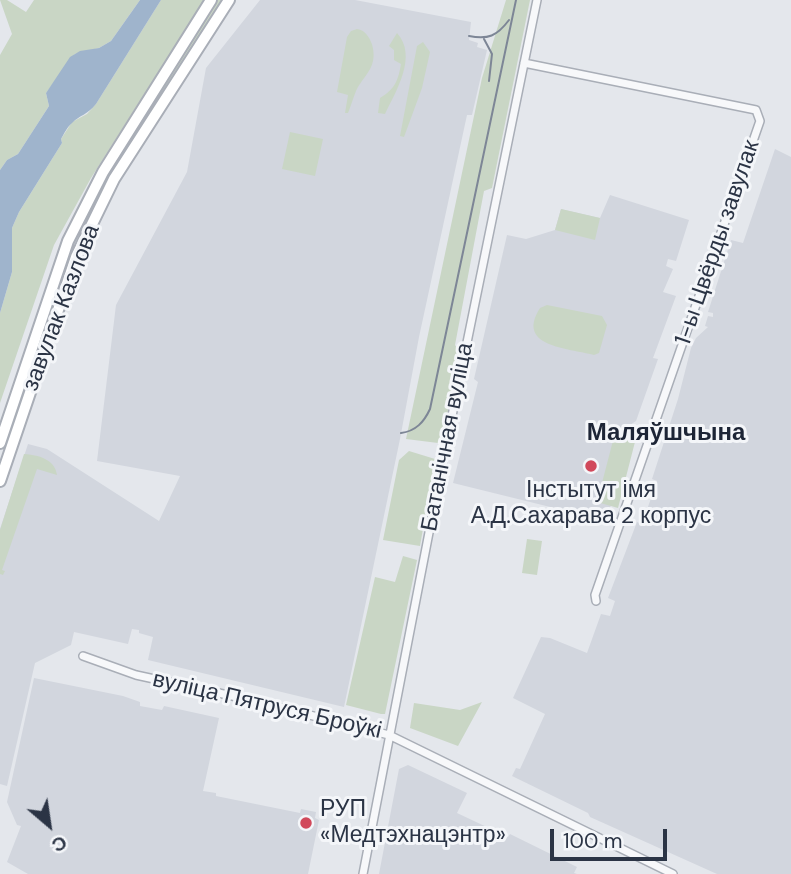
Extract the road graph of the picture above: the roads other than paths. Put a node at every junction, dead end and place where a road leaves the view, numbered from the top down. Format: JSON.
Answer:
{"nodes":[{"id":1,"x":211,"y":0,"type":"edge"},
{"id":2,"x":229,"y":0,"type":"edge"},
{"id":3,"x":537,"y":0,"type":"edge"},
{"id":4,"x":524,"y":62,"type":"junction"},
{"id":5,"x":32,"y":346,"type":"junction"},
{"id":6,"x":43,"y":350,"type":"junction"},
{"id":7,"x":0,"y":443,"type":"edge"},
{"id":8,"x":0,"y":481,"type":"edge"},
{"id":9,"x":596,"y":601,"type":"dead end"},
{"id":10,"x":83,"y":656,"type":"dead end"},
{"id":11,"x":389,"y":735,"type":"junction"},
{"id":12,"x":363,"y":874,"type":"edge"},
{"id":13,"x":673,"y":874,"type":"edge"}],
"edges":[{"from":1,"to":5,"type":"main road","name":"завулак Казлова"},
{"from":2,"to":6,"type":"main road","name":"завулак Казлова"},
{"from":3,"to":4,"type":"street","name":"Батанічная вуліца"},
{"from":4,"to":9,"type":"street","name":"1-ы Цвёрды завулак"},
{"from":4,"to":11,"type":"street","name":"Батанічная вуліца"},
{"from":5,"to":6,"type":"main road"},
{"from":5,"to":7,"type":"main road","name":"завулак Казлова"},
{"from":6,"to":8,"type":"main road","name":"завулак Казлова"},
{"from":10,"to":11,"type":"street","name":"вуліца Пятруся Броўкі"},
{"from":11,"to":12,"type":"street","name":"Батанічная вуліца"},
{"from":11,"to":13,"type":"street","name":"вуліца Пятруся Броўкі"}]}
